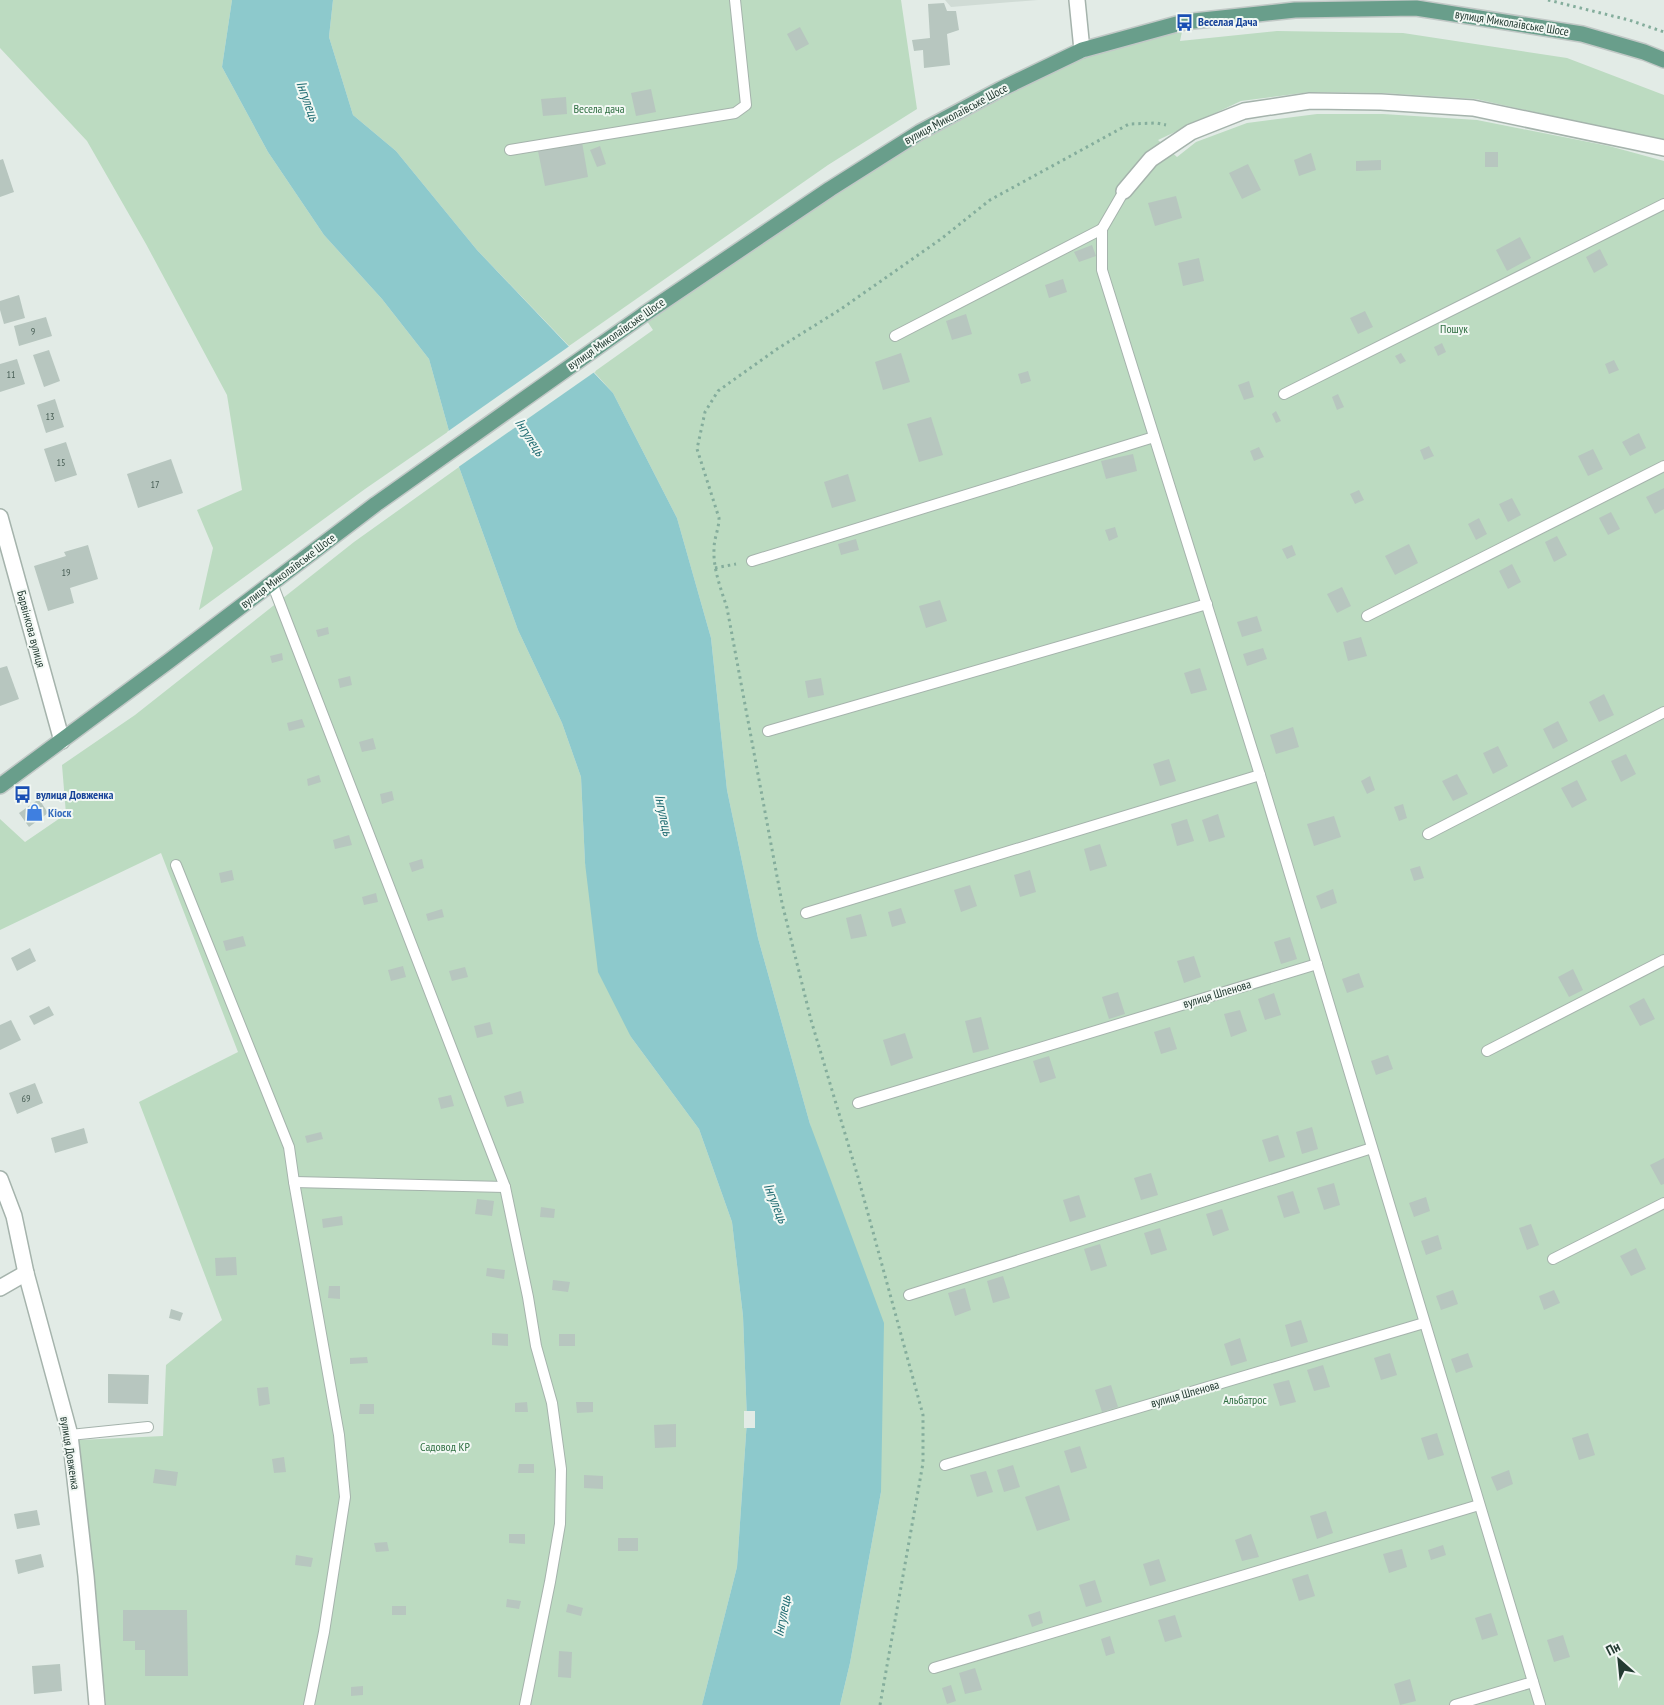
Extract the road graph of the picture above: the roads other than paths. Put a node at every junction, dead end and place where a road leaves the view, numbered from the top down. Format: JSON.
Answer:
{"nodes":[{"id":1,"x":735,"y":0,"type":"edge"},
{"id":2,"x":1077,"y":0,"type":"edge"},
{"id":3,"x":1292,"y":5,"type":"edge"},
{"id":4,"x":1082,"y":50,"type":"junction"},
{"id":5,"x":1664,"y":60,"type":"edge"},
{"id":6,"x":1664,"y":148,"type":"edge"},
{"id":7,"x":510,"y":150,"type":"dead end"},
{"id":8,"x":1124,"y":190,"type":"joint"},
{"id":9,"x":1664,"y":204,"type":"edge"},
{"id":10,"x":1102,"y":229,"type":"junction"},
{"id":11,"x":895,"y":336,"type":"dead end"},
{"id":12,"x":1284,"y":394,"type":"dead end"},
{"id":13,"x":1154,"y":437,"type":"junction"},
{"id":14,"x":1664,"y":466,"type":"edge"},
{"id":15,"x":0,"y":517,"type":"edge"},
{"id":16,"x":752,"y":560,"type":"road end"},
{"id":17,"x":272,"y":583,"type":"junction"},
{"id":18,"x":1207,"y":604,"type":"junction"},
{"id":19,"x":1367,"y":616,"type":"dead end"},
{"id":20,"x":1664,"y":712,"type":"edge"},
{"id":21,"x":768,"y":731,"type":"dead end"},
{"id":22,"x":62,"y":741,"type":"junction"},
{"id":23,"x":1260,"y":775,"type":"junction"},
{"id":24,"x":0,"y":786,"type":"edge"},
{"id":25,"x":1428,"y":834,"type":"dead end"},
{"id":26,"x":176,"y":865,"type":"dead end"},
{"id":27,"x":806,"y":913,"type":"dead end"},
{"id":28,"x":1664,"y":960,"type":"edge"},
{"id":29,"x":1317,"y":964,"type":"junction"},
{"id":30,"x":1486,"y":1051,"type":"dead end"},
{"id":31,"x":858,"y":1103,"type":"dead end"},
{"id":32,"x":1372,"y":1148,"type":"junction"},
{"id":33,"x":0,"y":1179,"type":"edge"},
{"id":34,"x":294,"y":1182,"type":"junction"},
{"id":35,"x":505,"y":1187,"type":"junction"},
{"id":36,"x":1664,"y":1203,"type":"edge"},
{"id":37,"x":1553,"y":1259,"type":"dead end"},
{"id":38,"x":26,"y":1274,"type":"junction"},
{"id":39,"x":0,"y":1288,"type":"edge"},
{"id":40,"x":909,"y":1294,"type":"dead end"},
{"id":41,"x":1424,"y":1323,"type":"junction"},
{"id":42,"x":148,"y":1427,"type":"dead end"},
{"id":43,"x":70,"y":1434,"type":"junction"},
{"id":44,"x":945,"y":1465,"type":"dead end"},
{"id":45,"x":1479,"y":1505,"type":"junction"},
{"id":46,"x":934,"y":1668,"type":"dead end"},
{"id":47,"x":1532,"y":1682,"type":"junction"},
{"id":48,"x":98,"y":1705,"type":"edge"},
{"id":49,"x":309,"y":1705,"type":"edge"},
{"id":50,"x":525,"y":1705,"type":"edge"},
{"id":51,"x":1455,"y":1705,"type":"edge"},
{"id":52,"x":1540,"y":1705,"type":"edge"}],
"edges":[{"from":1,"to":7,"type":"lane"},
{"from":2,"to":4,"type":"street"},
{"from":3,"to":4,"type":"main road","name":"вулиця Миколаївське Шосе"},
{"from":3,"to":5,"type":"main road","name":"вулиця Миколаївське Шосе"},
{"from":4,"to":17,"type":"main road","name":"вулиця Миколаївське Шосе"},
{"from":6,"to":8,"type":"street"},
{"from":8,"to":10,"type":"lane"},
{"from":9,"to":12,"type":"lane"},
{"from":10,"to":11,"type":"lane"},
{"from":10,"to":13,"type":"lane"},
{"from":13,"to":16,"type":"lane"},
{"from":13,"to":18,"type":"lane"},
{"from":14,"to":19,"type":"lane"},
{"from":15,"to":22,"type":"street","name":"Барвінкова вулиця"},
{"from":17,"to":22,"type":"main road","name":"вулиця Миколаївське Шосе"},
{"from":17,"to":35,"type":"lane"},
{"from":18,"to":21,"type":"lane"},
{"from":18,"to":23,"type":"lane"},
{"from":20,"to":25,"type":"lane"},
{"from":22,"to":24,"type":"main road","name":"вулиця Миколаївське Шосе"},
{"from":23,"to":27,"type":"lane"},
{"from":23,"to":29,"type":"lane"},
{"from":26,"to":34,"type":"lane"},
{"from":28,"to":30,"type":"lane"},
{"from":29,"to":31,"type":"lane","name":"вулиця Шпенова"},
{"from":29,"to":32,"type":"lane"},
{"from":32,"to":40,"type":"lane"},
{"from":32,"to":41,"type":"lane"},
{"from":33,"to":38,"type":"street","name":"вулиця Довженка"},
{"from":34,"to":35,"type":"lane"},
{"from":34,"to":49,"type":"lane"},
{"from":35,"to":50,"type":"lane"},
{"from":36,"to":37,"type":"lane"},
{"from":38,"to":39,"type":"street"},
{"from":38,"to":43,"type":"street","name":"вулиця Довженка"},
{"from":41,"to":44,"type":"lane","name":"вулиця Шпенова"},
{"from":41,"to":45,"type":"lane"},
{"from":42,"to":43,"type":"lane"},
{"from":43,"to":48,"type":"street","name":"вулиця Довженка"},
{"from":45,"to":46,"type":"lane"},
{"from":45,"to":47,"type":"lane"},
{"from":47,"to":51,"type":"lane"},
{"from":47,"to":52,"type":"lane"}]}
